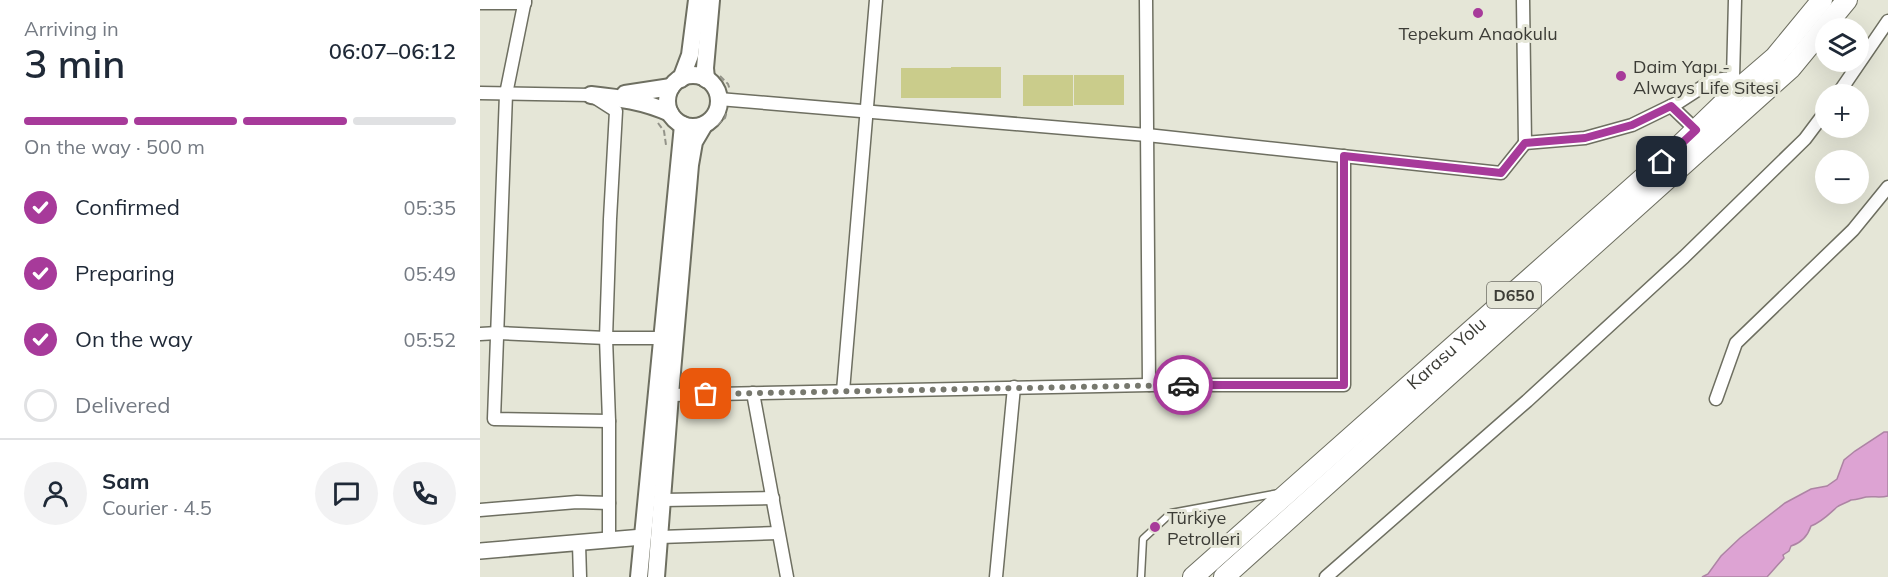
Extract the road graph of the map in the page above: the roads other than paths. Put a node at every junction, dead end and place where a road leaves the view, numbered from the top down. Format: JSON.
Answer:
{"nodes":[{"id":1,"x":697,"y":0,"type":"edge"},
{"id":2,"x":711,"y":0,"type":"edge"},
{"id":3,"x":876,"y":0,"type":"edge"},
{"id":4,"x":1146,"y":0,"type":"edge"},
{"id":5,"x":1523,"y":0,"type":"edge"},
{"id":6,"x":1735,"y":0,"type":"edge"},
{"id":7,"x":1822,"y":0,"type":"edge"},
{"id":8,"x":1847,"y":0,"type":"edge"},
{"id":9,"x":525,"y":2,"type":"edge"},
{"id":10,"x":480,"y":3,"type":"edge"},
{"id":11,"x":1888,"y":21,"type":"edge"},
{"id":12,"x":706,"y":79,"type":"junction"},
{"id":13,"x":1741,"y":79,"type":"junction"},
{"id":14,"x":676,"y":83,"type":"junction"},
{"id":15,"x":1845,"y":84,"type":"edge"},
{"id":16,"x":480,"y":93,"type":"edge"},
{"id":17,"x":506,"y":94,"type":"junction"},
{"id":18,"x":591,"y":95,"type":"junction"},
{"id":19,"x":719,"y":99,"type":"junction"},
{"id":20,"x":1671,"y":106,"type":"junction"},
{"id":21,"x":868,"y":111,"type":"junction"},
{"id":22,"x":663,"y":118,"type":"junction"},
{"id":23,"x":704,"y":124,"type":"junction"},
{"id":24,"x":683,"y":125,"type":"junction"},
{"id":25,"x":1815,"y":126,"type":"edge"},
{"id":26,"x":1696,"y":130,"type":"junction"},
{"id":27,"x":1147,"y":135,"type":"junction"},
{"id":28,"x":1525,"y":143,"type":"junction"},
{"id":29,"x":1344,"y":156,"type":"junction"},
{"id":30,"x":1888,"y":187,"type":"edge"},
{"id":31,"x":498,"y":333,"type":"junction"},
{"id":32,"x":480,"y":334,"type":"edge"},
{"id":33,"x":606,"y":338,"type":"junction"},
{"id":34,"x":662,"y":338,"type":"junction"},
{"id":35,"x":1149,"y":385,"type":"junction"},
{"id":36,"x":1014,"y":387,"type":"junction"},
{"id":37,"x":843,"y":391,"type":"junction"},
{"id":38,"x":753,"y":393,"type":"junction"},
{"id":39,"x":670,"y":395,"type":"junction"},
{"id":40,"x":1716,"y":399,"type":"dead end"},
{"id":41,"x":609,"y":421,"type":"junction"},
{"id":42,"x":1288,"y":492,"type":"junction"},
{"id":43,"x":773,"y":498,"type":"junction"},
{"id":44,"x":663,"y":500,"type":"junction"},
{"id":45,"x":609,"y":503,"type":"junction"},
{"id":46,"x":480,"y":510,"type":"edge"},
{"id":47,"x":778,"y":533,"type":"junction"},
{"id":48,"x":651,"y":537,"type":"junction"},
{"id":49,"x":609,"y":540,"type":"junction"},
{"id":50,"x":579,"y":544,"type":"junction"},
{"id":51,"x":480,"y":551,"type":"edge"},
{"id":52,"x":580,"y":577,"type":"edge"},
{"id":53,"x":639,"y":577,"type":"edge"},
{"id":54,"x":656,"y":577,"type":"edge"},
{"id":55,"x":787,"y":577,"type":"edge"},
{"id":56,"x":996,"y":577,"type":"edge"},
{"id":57,"x":1141,"y":577,"type":"edge"},
{"id":58,"x":1193,"y":577,"type":"edge"},
{"id":59,"x":1224,"y":577,"type":"edge"},
{"id":60,"x":1326,"y":577,"type":"edge"}],
"edges":[{"from":1,"to":14,"type":"main road"},
{"from":2,"to":12,"type":"main road"},
{"from":3,"to":21,"type":"street"},
{"from":4,"to":27,"type":"street"},
{"from":5,"to":28,"type":"street"},
{"from":6,"to":13,"type":"street"},
{"from":7,"to":13,"type":"highway","name":"Karasu Yolu","number":"D650"},
{"from":8,"to":59,"type":"highway"},
{"from":9,"to":10,"type":"street"},
{"from":9,"to":17,"type":"street"},
{"from":11,"to":15,"type":"street"},
{"from":12,"to":14,"type":"main road"},
{"from":12,"to":19,"type":"main road"},
{"from":13,"to":20,"type":"street"},
{"from":13,"to":26,"type":"highway","name":"Karasu Yolu","number":"D650"},
{"from":14,"to":18,"type":"main road"},
{"from":14,"to":22,"type":"main road"},
{"from":16,"to":17,"type":"street"},
{"from":17,"to":18,"type":"street"},
{"from":17,"to":31,"type":"street"},
{"from":18,"to":22,"type":"main road"},
{"from":18,"to":33,"type":"street"},
{"from":19,"to":21,"type":"street"},
{"from":19,"to":23,"type":"main road"},
{"from":20,"to":26,"type":"street"},
{"from":20,"to":28,"type":"street"},
{"from":21,"to":27,"type":"street"},
{"from":21,"to":37,"type":"street"},
{"from":22,"to":24,"type":"main road"},
{"from":23,"to":24,"type":"main road"},
{"from":23,"to":39,"type":"main road"},
{"from":24,"to":34,"type":"main road"},
{"from":25,"to":60,"type":"street"},
{"from":26,"to":42,"type":"highway","name":"Karasu Yolu","number":"D650"},
{"from":27,"to":29,"type":"street"},
{"from":27,"to":35,"type":"street"},
{"from":28,"to":29,"type":"street"},
{"from":29,"to":35,"type":"street"},
{"from":30,"to":40,"type":"street"},
{"from":31,"to":32,"type":"street"},
{"from":31,"to":33,"type":"street"},
{"from":31,"to":41,"type":"street"},
{"from":33,"to":34,"type":"street"},
{"from":33,"to":41,"type":"street"},
{"from":34,"to":48,"type":"main road"},
{"from":35,"to":36,"type":"street"},
{"from":36,"to":37,"type":"street"},
{"from":36,"to":56,"type":"street"},
{"from":37,"to":38,"type":"street"},
{"from":38,"to":39,"type":"street"},
{"from":38,"to":43,"type":"street"},
{"from":39,"to":44,"type":"main road"},
{"from":41,"to":45,"type":"street"},
{"from":42,"to":57,"type":"lane"},
{"from":42,"to":58,"type":"highway","name":"Karasu Yolu","number":"D650"},
{"from":43,"to":44,"type":"street"},
{"from":43,"to":47,"type":"street"},
{"from":44,"to":48,"type":"main road"},
{"from":45,"to":46,"type":"street"},
{"from":45,"to":49,"type":"street"},
{"from":47,"to":48,"type":"street"},
{"from":47,"to":55,"type":"street"},
{"from":48,"to":49,"type":"street"},
{"from":48,"to":53,"type":"main road"},
{"from":48,"to":54,"type":"main road"},
{"from":49,"to":50,"type":"street"},
{"from":50,"to":51,"type":"street"},
{"from":50,"to":52,"type":"street"}]}
